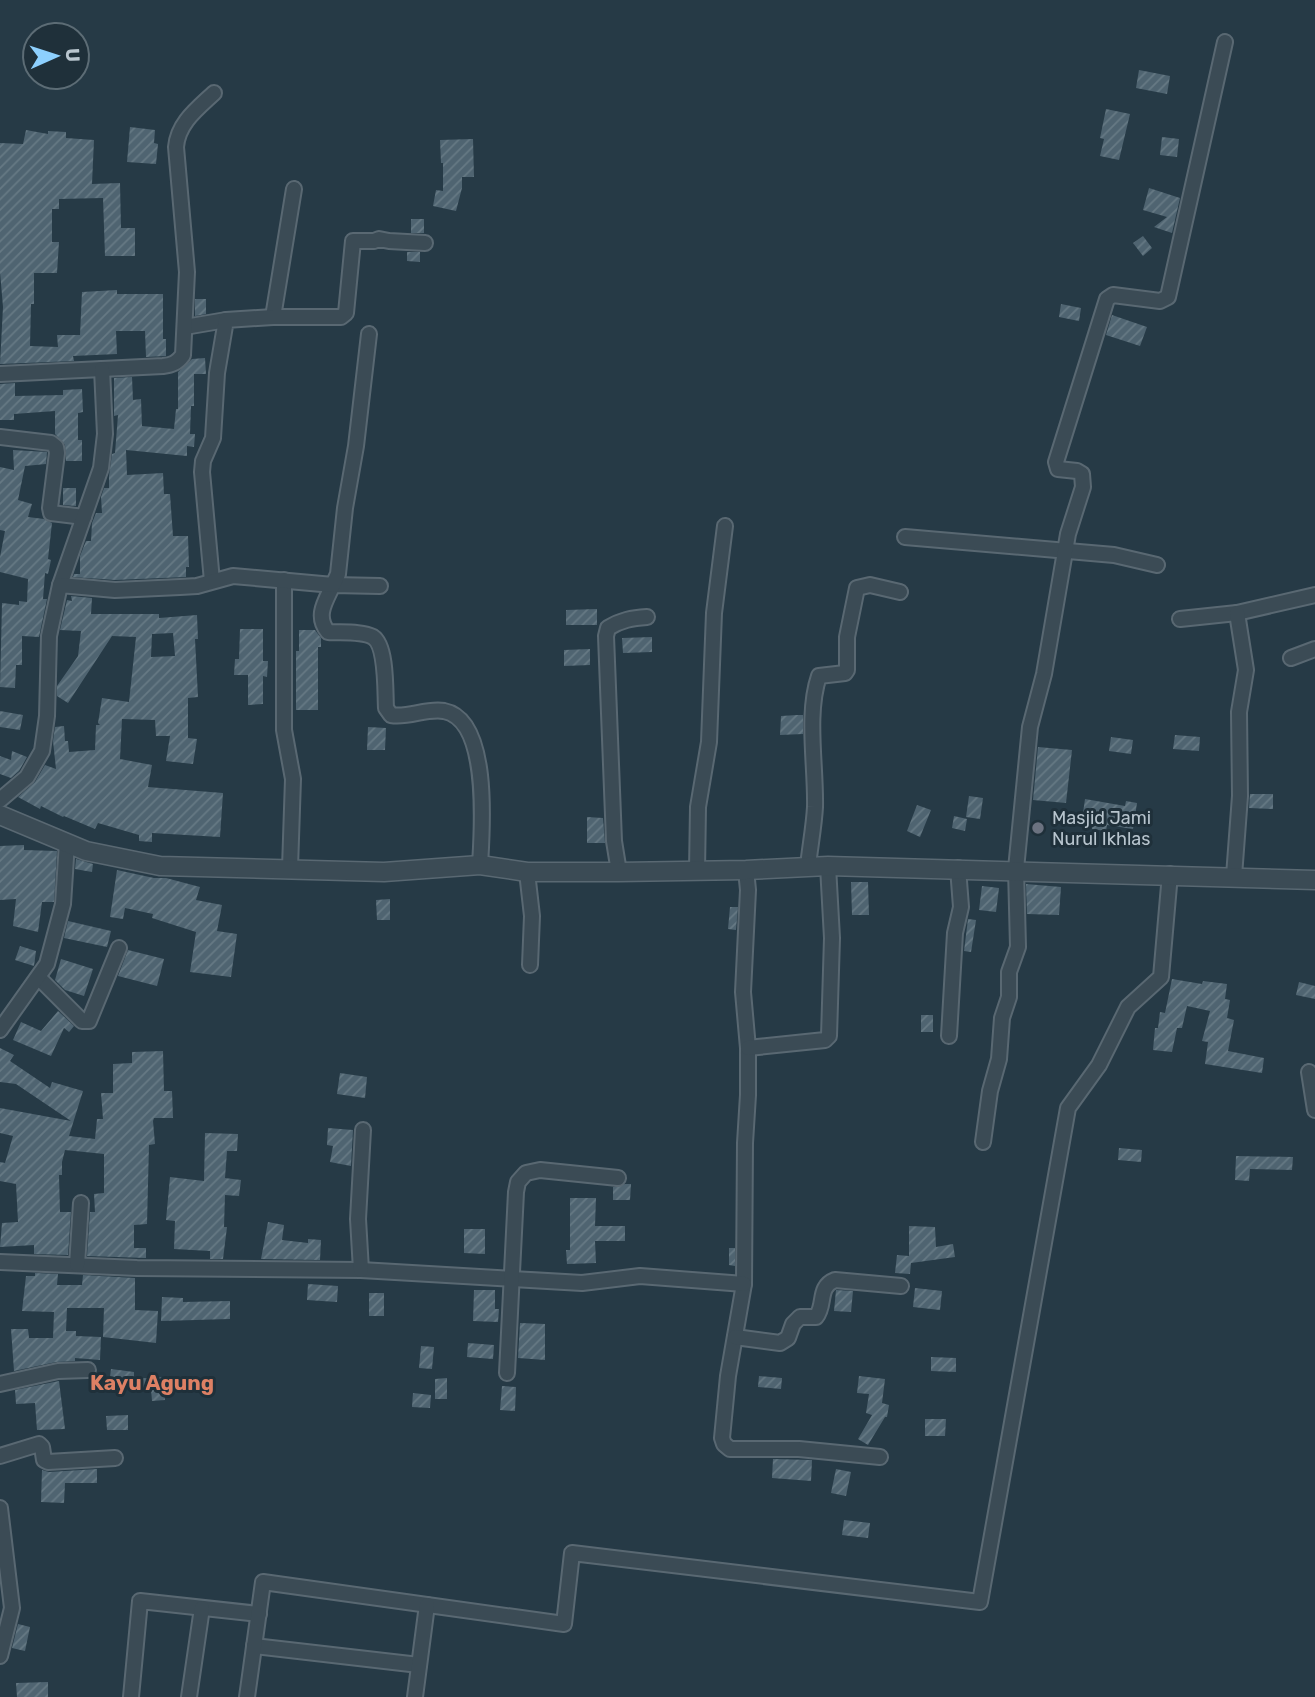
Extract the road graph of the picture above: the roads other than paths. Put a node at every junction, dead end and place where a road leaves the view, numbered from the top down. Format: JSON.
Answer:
{"nodes":[{"id":1,"x":1225,"y":42,"type":"dead end"},
{"id":2,"x":214,"y":93,"type":"dead end"},
{"id":3,"x":294,"y":189,"type":"dead end"},
{"id":4,"x":425,"y":243,"type":"dead end"},
{"id":5,"x":273,"y":317,"type":"junction"},
{"id":6,"x":226,"y":320,"type":"junction"},
{"id":7,"x":185,"y":327,"type":"junction"},
{"id":8,"x":369,"y":334,"type":"dead end"},
{"id":9,"x":102,"y":369,"type":"junction"},
{"id":10,"x":0,"y":374,"type":"edge"},
{"id":11,"x":0,"y":437,"type":"edge"},
{"id":12,"x":84,"y":517,"type":"junction"},
{"id":13,"x":725,"y":526,"type":"dead end"},
{"id":14,"x":905,"y":537,"type":"dead end"},
{"id":15,"x":1066,"y":550,"type":"junction"},
{"id":16,"x":1157,"y":565,"type":"dead end"},
{"id":17,"x":284,"y":580,"type":"junction"},
{"id":18,"x":212,"y":582,"type":"junction"},
{"id":19,"x":60,"y":585,"type":"junction"},
{"id":20,"x":333,"y":585,"type":"junction"},
{"id":21,"x":380,"y":586,"type":"dead end"},
{"id":22,"x":900,"y":592,"type":"dead end"},
{"id":23,"x":1315,"y":595,"type":"edge"},
{"id":24,"x":1237,"y":613,"type":"junction"},
{"id":25,"x":647,"y":617,"type":"dead end"},
{"id":26,"x":1180,"y":619,"type":"dead end"},
{"id":27,"x":1315,"y":649,"type":"edge"},
{"id":28,"x":1291,"y":658,"type":"dead end"},
{"id":29,"x":0,"y":800,"type":"edge"},
{"id":30,"x":0,"y":815,"type":"edge"},
{"id":31,"x":67,"y":842,"type":"junction"},
{"id":32,"x":480,"y":865,"type":"junction"},
{"id":33,"x":808,"y":866,"type":"junction"},
{"id":34,"x":828,"y":866,"type":"junction"},
{"id":35,"x":290,"y":868,"type":"junction"},
{"id":36,"x":958,"y":868,"type":"junction"},
{"id":37,"x":1016,"y":869,"type":"junction"},
{"id":38,"x":746,"y":870,"type":"junction"},
{"id":39,"x":697,"y":871,"type":"junction"},
{"id":40,"x":527,"y":872,"type":"junction"},
{"id":41,"x":619,"y":872,"type":"junction"},
{"id":42,"x":1170,"y":874,"type":"junction"},
{"id":43,"x":1234,"y":876,"type":"junction"},
{"id":44,"x":1315,"y":880,"type":"edge"},
{"id":45,"x":119,"y":948,"type":"dead end"},
{"id":46,"x":530,"y":965,"type":"dead end"},
{"id":47,"x":38,"y":978,"type":"junction"},
{"id":48,"x":0,"y":1030,"type":"edge"},
{"id":49,"x":950,"y":1036,"type":"dead end"},
{"id":50,"x":748,"y":1048,"type":"junction"},
{"id":51,"x":1310,"y":1072,"type":"dead end"},
{"id":52,"x":1315,"y":1110,"type":"edge"},
{"id":53,"x":363,"y":1130,"type":"dead end"},
{"id":54,"x":983,"y":1142,"type":"dead end"},
{"id":55,"x":618,"y":1178,"type":"dead end"},
{"id":56,"x":80,"y":1203,"type":"dead end"},
{"id":57,"x":0,"y":1262,"type":"edge"},
{"id":58,"x":77,"y":1265,"type":"junction"},
{"id":59,"x":360,"y":1270,"type":"junction"},
{"id":60,"x":513,"y":1278,"type":"junction"},
{"id":61,"x":744,"y":1284,"type":"junction"},
{"id":62,"x":901,"y":1286,"type":"dead end"},
{"id":63,"x":735,"y":1337,"type":"junction"},
{"id":64,"x":88,"y":1370,"type":"dead end"},
{"id":65,"x":507,"y":1373,"type":"dead end"},
{"id":66,"x":0,"y":1384,"type":"edge"},
{"id":67,"x":0,"y":1456,"type":"edge"},
{"id":68,"x":880,"y":1457,"type":"dead end"},
{"id":69,"x":115,"y":1458,"type":"dead end"},
{"id":70,"x":0,"y":1508,"type":"edge"},
{"id":71,"x":427,"y":1605,"type":"junction"},
{"id":72,"x":202,"y":1608,"type":"junction"},
{"id":73,"x":259,"y":1614,"type":"junction"},
{"id":74,"x":254,"y":1646,"type":"junction"},
{"id":75,"x":1,"y":1647,"type":"edge"},
{"id":76,"x":419,"y":1665,"type":"junction"},
{"id":77,"x":131,"y":1697,"type":"edge"},
{"id":78,"x":189,"y":1697,"type":"edge"},
{"id":79,"x":247,"y":1697,"type":"edge"},
{"id":80,"x":415,"y":1697,"type":"edge"}],
"edges":[{"from":1,"to":15,"type":"street"},
{"from":2,"to":7,"type":"street"},
{"from":3,"to":5,"type":"street"},
{"from":4,"to":5,"type":"street"},
{"from":5,"to":6,"type":"street"},
{"from":6,"to":7,"type":"street"},
{"from":6,"to":18,"type":"street"},
{"from":7,"to":9,"type":"street"},
{"from":8,"to":20,"type":"street"},
{"from":9,"to":10,"type":"street"},
{"from":9,"to":12,"type":"street"},
{"from":11,"to":12,"type":"street"},
{"from":12,"to":19,"type":"street"},
{"from":13,"to":39,"type":"street"},
{"from":14,"to":15,"type":"street"},
{"from":15,"to":16,"type":"street"},
{"from":15,"to":37,"type":"street"},
{"from":17,"to":18,"type":"street"},
{"from":17,"to":20,"type":"street"},
{"from":17,"to":35,"type":"street"},
{"from":18,"to":19,"type":"street"},
{"from":19,"to":29,"type":"street"},
{"from":20,"to":21,"type":"street"},
{"from":20,"to":32,"type":"street"},
{"from":22,"to":33,"type":"street"},
{"from":23,"to":24,"type":"street"},
{"from":24,"to":26,"type":"street"},
{"from":24,"to":43,"type":"street"},
{"from":25,"to":41,"type":"street"},
{"from":27,"to":28,"type":"street"},
{"from":30,"to":31,"type":"street"},
{"from":31,"to":35,"type":"street"},
{"from":31,"to":47,"type":"street"},
{"from":32,"to":35,"type":"street"},
{"from":32,"to":40,"type":"street"},
{"from":33,"to":34,"type":"street"},
{"from":33,"to":38,"type":"street"},
{"from":34,"to":36,"type":"street"},
{"from":34,"to":50,"type":"street"},
{"from":36,"to":37,"type":"street"},
{"from":36,"to":49,"type":"street"},
{"from":37,"to":42,"type":"street"},
{"from":37,"to":54,"type":"street"},
{"from":38,"to":39,"type":"street"},
{"from":38,"to":50,"type":"street"},
{"from":39,"to":41,"type":"street"},
{"from":40,"to":41,"type":"street"},
{"from":40,"to":46,"type":"street"},
{"from":42,"to":43,"type":"street"},
{"from":42,"to":71,"type":"street"},
{"from":43,"to":44,"type":"street"},
{"from":45,"to":47,"type":"street"},
{"from":47,"to":48,"type":"street"},
{"from":50,"to":61,"type":"street"},
{"from":51,"to":52,"type":"street"},
{"from":53,"to":59,"type":"street"},
{"from":55,"to":60,"type":"street"},
{"from":56,"to":58,"type":"street"},
{"from":57,"to":58,"type":"street"},
{"from":58,"to":59,"type":"street"},
{"from":59,"to":60,"type":"street"},
{"from":60,"to":61,"type":"street"},
{"from":60,"to":65,"type":"street"},
{"from":61,"to":63,"type":"street"},
{"from":62,"to":63,"type":"street"},
{"from":63,"to":68,"type":"street"},
{"from":64,"to":66,"type":"street"},
{"from":67,"to":69,"type":"street"},
{"from":70,"to":75,"type":"street"},
{"from":71,"to":73,"type":"street"},
{"from":71,"to":76,"type":"street"},
{"from":72,"to":73,"type":"street"},
{"from":72,"to":77,"type":"street"},
{"from":72,"to":78,"type":"street"},
{"from":73,"to":74,"type":"street"},
{"from":74,"to":76,"type":"street"},
{"from":74,"to":79,"type":"street"},
{"from":76,"to":80,"type":"street"}]}
